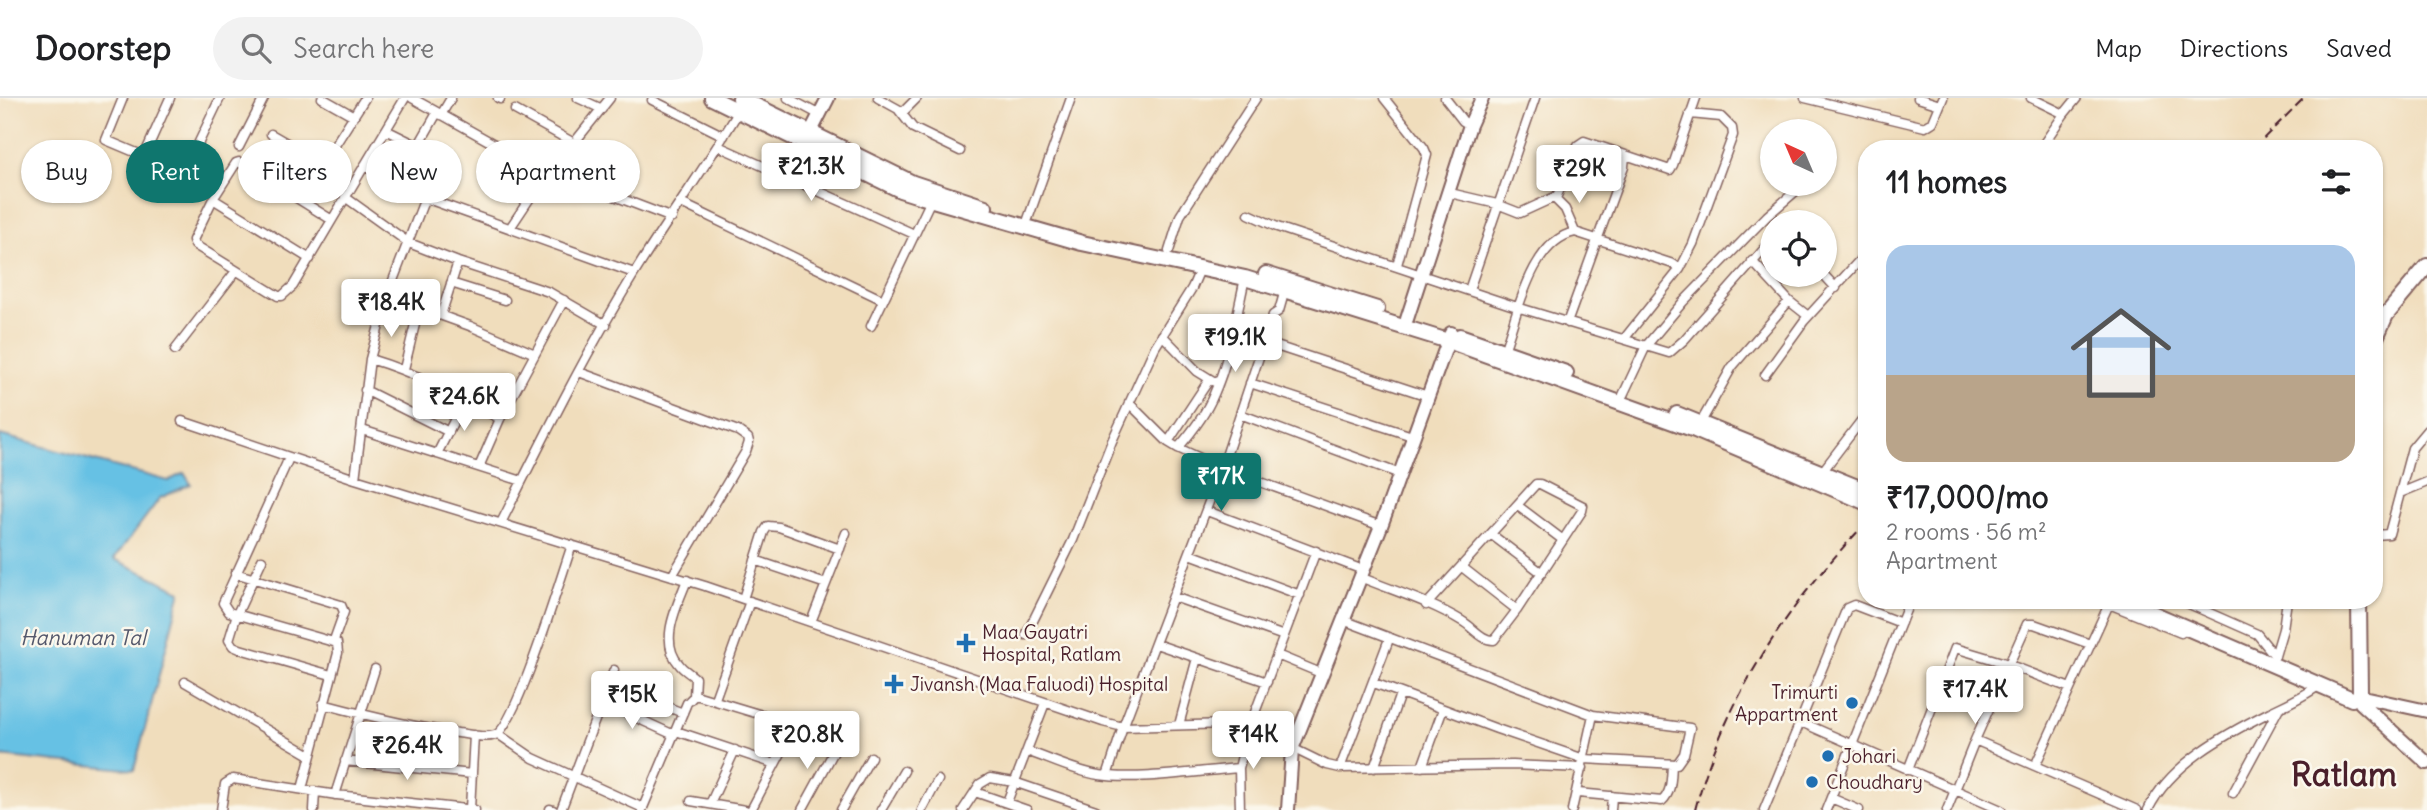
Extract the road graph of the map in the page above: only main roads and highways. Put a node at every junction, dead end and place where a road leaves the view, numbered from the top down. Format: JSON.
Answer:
{"nodes":[{"id":1,"x":712,"y":98,"type":"edge"},
{"id":2,"x":742,"y":103,"type":"edge"},
{"id":3,"x":807,"y":138,"type":"junction"},
{"id":4,"x":2427,"y":256,"type":"edge"},
{"id":5,"x":1202,"y":264,"type":"junction"},
{"id":6,"x":2427,"y":266,"type":"edge"},
{"id":7,"x":2383,"y":309,"type":"edge"},
{"id":8,"x":2383,"y":322,"type":"edge"},
{"id":9,"x":1449,"y":337,"type":"junction"},
{"id":10,"x":1850,"y":490,"type":"junction"},
{"id":11,"x":1858,"y":490,"type":"edge"},
{"id":12,"x":1858,"y":496,"type":"edge"},
{"id":13,"x":2134,"y":609,"type":"edge"},
{"id":14,"x":2163,"y":609,"type":"edge"},
{"id":15,"x":2354,"y":609,"type":"edge"},
{"id":16,"x":2359,"y":609,"type":"edge"},
{"id":17,"x":2272,"y":660,"type":"junction"},
{"id":18,"x":2358,"y":697,"type":"junction"}],
"edges":[{"from":1,"to":2,"type":"highway"},
{"from":2,"to":3,"type":"highway"},
{"from":3,"to":5,"type":"highway"},
{"from":3,"to":5,"type":"highway"},
{"from":4,"to":7,"type":"highway"},
{"from":5,"to":9,"type":"highway"},
{"from":5,"to":9,"type":"highway"},
{"from":6,"to":8,"type":"highway"},
{"from":9,"to":10,"type":"highway"},
{"from":9,"to":10,"type":"highway"},
{"from":10,"to":11,"type":"highway"},
{"from":10,"to":12,"type":"highway"},
{"from":13,"to":17,"type":"highway"},
{"from":14,"to":17,"type":"highway"},
{"from":15,"to":18,"type":"highway"},
{"from":16,"to":18,"type":"highway"},
{"from":17,"to":18,"type":"highway"},
{"from":17,"to":18,"type":"highway"}]}
